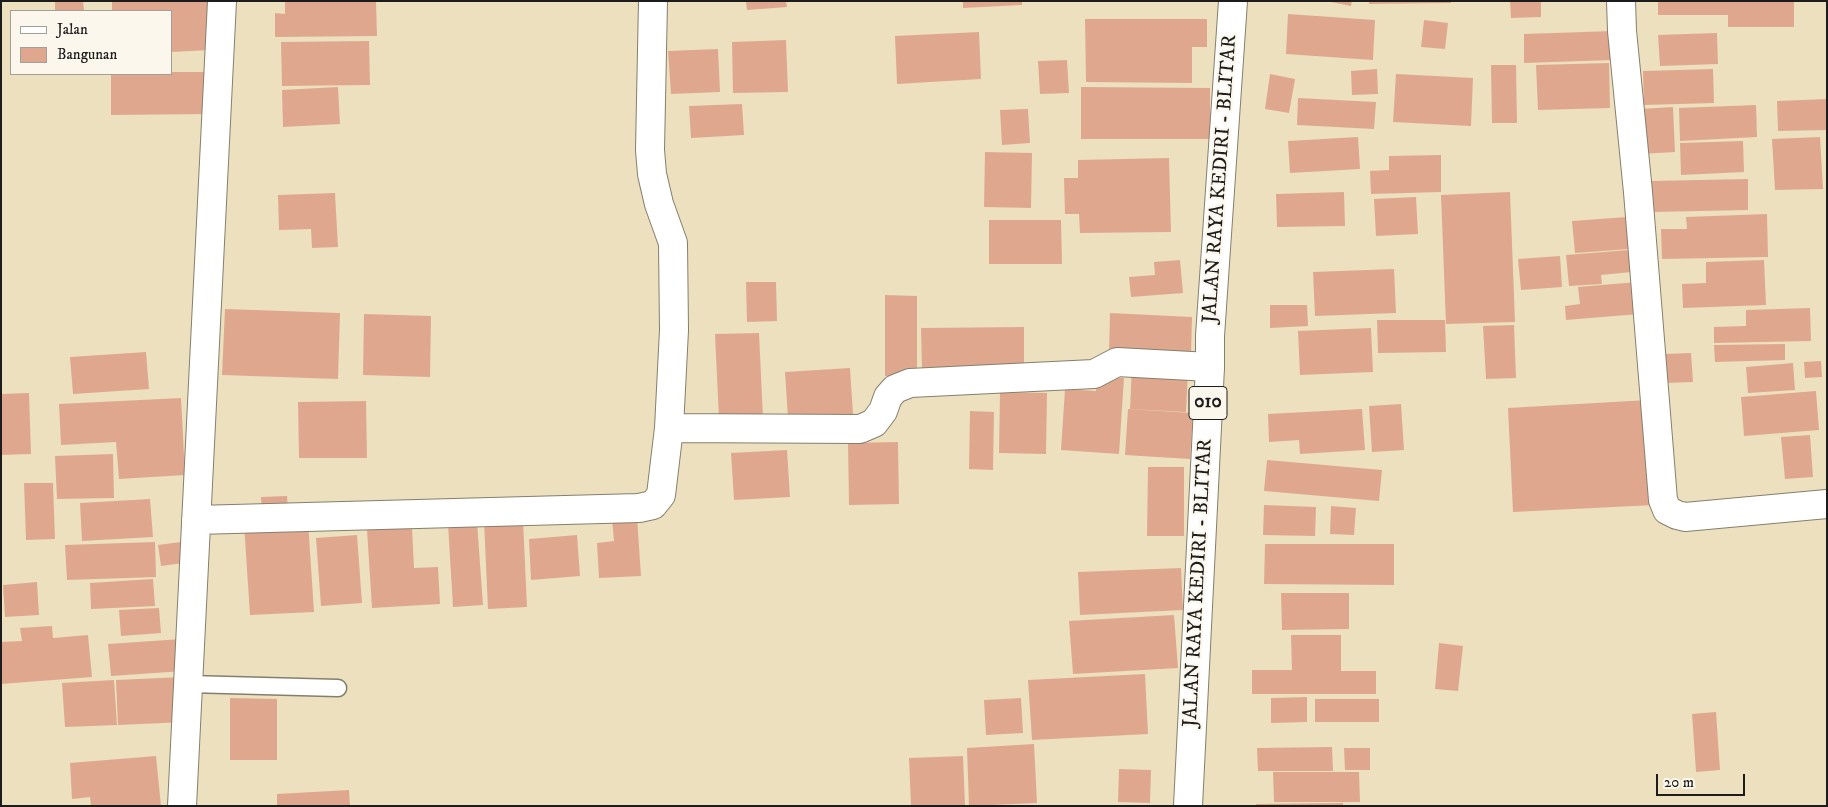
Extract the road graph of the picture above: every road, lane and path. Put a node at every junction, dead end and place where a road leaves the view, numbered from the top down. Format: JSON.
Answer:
{"nodes":[{"id":1,"x":222,"y":1,"type":"edge"},
{"id":2,"x":653,"y":1,"type":"edge"},
{"id":3,"x":1233,"y":1,"type":"edge"},
{"id":4,"x":1621,"y":1,"type":"edge"},
{"id":5,"x":1210,"y":367,"type":"junction"},
{"id":6,"x":669,"y":428,"type":"junction"},
{"id":7,"x":1827,"y":504,"type":"edge"},
{"id":8,"x":196,"y":520,"type":"junction"},
{"id":9,"x":188,"y":684,"type":"junction"},
{"id":10,"x":338,"y":688,"type":"dead end"},
{"id":11,"x":182,"y":806,"type":"edge"},
{"id":12,"x":1188,"y":806,"type":"edge"}],
"edges":[{"from":1,"to":8,"type":"street"},
{"from":2,"to":6,"type":"street"},
{"from":3,"to":5,"type":"street","name":"JALAN RAYA KEDIRI - BLITAR","number":"010"},
{"from":4,"to":7,"type":"street"},
{"from":5,"to":6,"type":"street"},
{"from":5,"to":12,"type":"street","name":"JALAN RAYA KEDIRI - BLITAR","number":"010"},
{"from":6,"to":8,"type":"street"},
{"from":8,"to":9,"type":"street"},
{"from":9,"to":10,"type":"lane"},
{"from":9,"to":11,"type":"street"}]}
